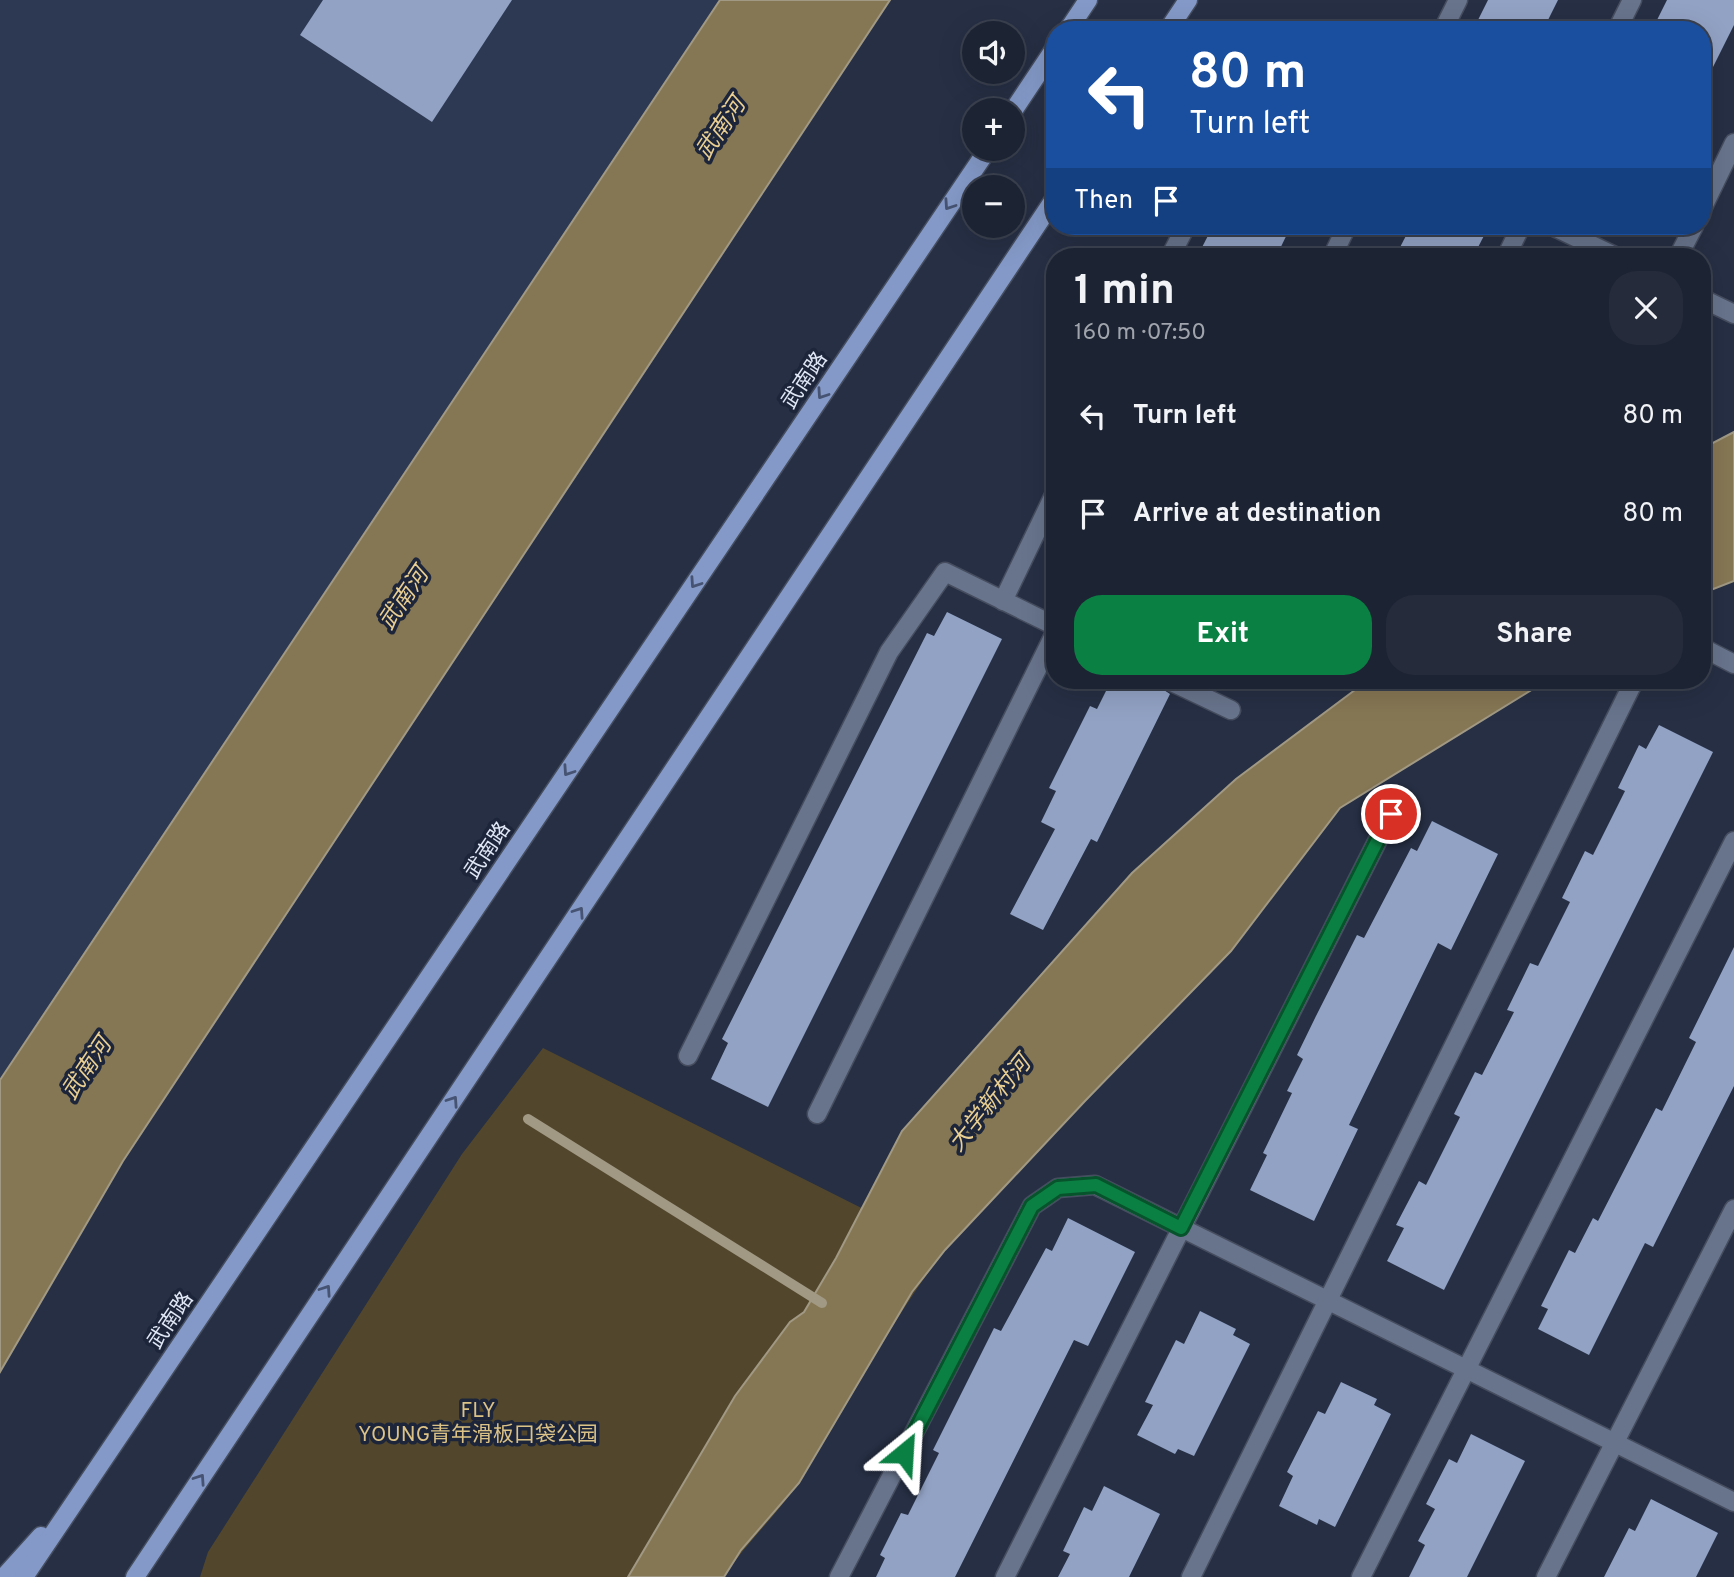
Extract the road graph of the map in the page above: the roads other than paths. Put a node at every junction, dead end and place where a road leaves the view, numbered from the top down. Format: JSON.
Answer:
{"nodes":[{"id":1,"x":1088,"y":0,"type":"edge"},
{"id":2,"x":1188,"y":0,"type":"edge"},
{"id":3,"x":1458,"y":0,"type":"edge"},
{"id":4,"x":1632,"y":0,"type":"edge"},
{"id":5,"x":1074,"y":21,"type":"edge"},
{"id":6,"x":1174,"y":21,"type":"edge"},
{"id":7,"x":1448,"y":21,"type":"edge"},
{"id":8,"x":1622,"y":21,"type":"edge"},
{"id":9,"x":1046,"y":62,"type":"edge"},
{"id":10,"x":1022,"y":98,"type":"edge"},
{"id":11,"x":1734,"y":143,"type":"edge"},
{"id":12,"x":980,"y":161,"type":"edge"},
{"id":13,"x":1711,"y":190,"type":"edge"},
{"id":14,"x":1046,"y":211,"type":"edge"},
{"id":15,"x":1571,"y":235,"type":"edge"},
{"id":16,"x":1598,"y":248,"type":"edge"},
{"id":17,"x":1711,"y":303,"type":"edge"},
{"id":18,"x":1734,"y":314,"type":"edge"},
{"id":19,"x":1046,"y":512,"type":"edge"},
{"id":20,"x":1003,"y":601,"type":"junction"},
{"id":21,"x":1046,"y":622,"type":"edge"},
{"id":22,"x":1046,"y":651,"type":"edge"},
{"id":23,"x":1711,"y":652,"type":"edge"},
{"id":24,"x":1734,"y":664,"type":"edge"},
{"id":25,"x":1187,"y":689,"type":"edge"},
{"id":26,"x":1630,"y":689,"type":"edge"},
{"id":27,"x":1231,"y":710,"type":"dead end"},
{"id":28,"x":1391,"y":814,"type":"dead end"},
{"id":29,"x":1734,"y":841,"type":"edge"},
{"id":30,"x":688,"y":1056,"type":"dead end"},
{"id":31,"x":817,"y":1115,"type":"dead end"},
{"id":32,"x":1734,"y":1209,"type":"edge"},
{"id":33,"x":1181,"y":1228,"type":"junction"},
{"id":34,"x":1328,"y":1301,"type":"junction"},
{"id":35,"x":1466,"y":1370,"type":"junction"},
{"id":36,"x":1614,"y":1444,"type":"junction"},
{"id":37,"x":87,"y":1483,"type":"junction"},
{"id":38,"x":1734,"y":1502,"type":"edge"},
{"id":39,"x":4,"y":1577,"type":"edge"},
{"id":40,"x":24,"y":1577,"type":"edge"},
{"id":41,"x":135,"y":1577,"type":"edge"},
{"id":42,"x":839,"y":1577,"type":"edge"},
{"id":43,"x":1005,"y":1577,"type":"edge"},
{"id":44,"x":1191,"y":1577,"type":"edge"},
{"id":45,"x":1361,"y":1577,"type":"edge"},
{"id":46,"x":1546,"y":1577,"type":"edge"}],
"edges":[{"from":1,"to":5,"type":"main road"},
{"from":2,"to":6,"type":"main road"},
{"from":3,"to":7,"type":"lane"},
{"from":4,"to":8,"type":"lane"},
{"from":9,"to":10,"type":"main road"},
{"from":11,"to":13,"type":"lane"},
{"from":12,"to":37,"type":"main road","name":"武南路","one_way":true},
{"from":41,"to":14,"type":"main road","one_way":true},
{"from":15,"to":16,"type":"lane"},
{"from":17,"to":18,"type":"lane"},
{"from":19,"to":20,"type":"lane"},
{"from":20,"to":21,"type":"lane"},
{"from":20,"to":30,"type":"lane"},
{"from":22,"to":31,"type":"lane"},
{"from":23,"to":24,"type":"lane"},
{"from":25,"to":27,"type":"lane"},
{"from":26,"to":34,"type":"lane"},
{"from":28,"to":33,"type":"lane"},
{"from":29,"to":35,"type":"lane"},
{"from":32,"to":36,"type":"lane"},
{"from":33,"to":34,"type":"lane"},
{"from":33,"to":42,"type":"lane"},
{"from":33,"to":43,"type":"lane"},
{"from":34,"to":35,"type":"lane"},
{"from":34,"to":44,"type":"lane"},
{"from":35,"to":36,"type":"lane"},
{"from":35,"to":45,"type":"lane"},
{"from":36,"to":38,"type":"lane"},
{"from":36,"to":46,"type":"lane"},
{"from":37,"to":39,"type":"main road"},
{"from":37,"to":40,"type":"main road","name":"武南路"}]}
